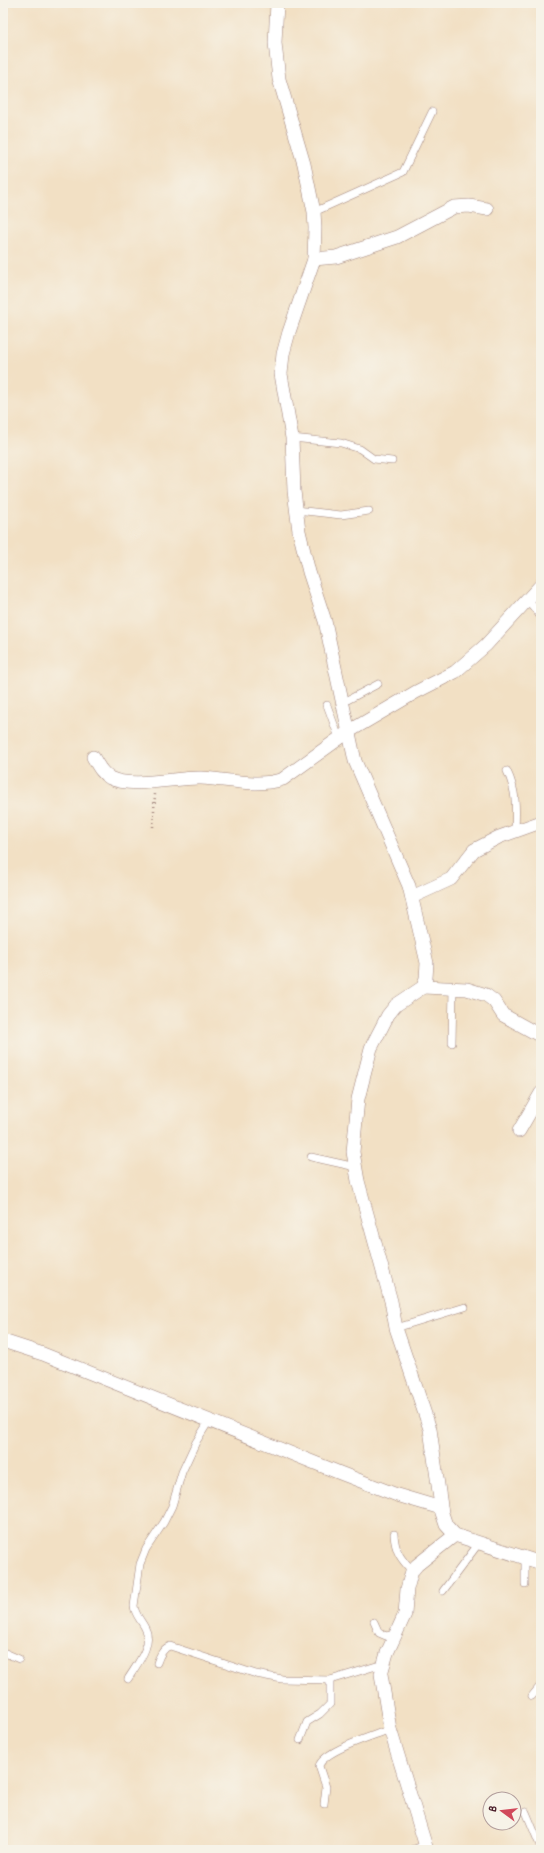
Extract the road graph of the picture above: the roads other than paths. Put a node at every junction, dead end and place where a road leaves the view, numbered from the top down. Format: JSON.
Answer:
{"nodes":[{"id":1,"x":277,"y":3,"type":"edge"},
{"id":2,"x":432,"y":112,"type":"dead end"},
{"id":3,"x":487,"y":209,"type":"dead end"},
{"id":4,"x":314,"y":212,"type":"junction"},
{"id":5,"x":314,"y":259,"type":"junction"},
{"id":6,"x":292,"y":438,"type":"junction"},
{"id":7,"x":392,"y":461,"type":"dead end"},
{"id":8,"x":296,"y":510,"type":"junction"},
{"id":9,"x":369,"y":511,"type":"dead end"},
{"id":10,"x":541,"y":585,"type":"edge"},
{"id":11,"x":528,"y":600,"type":"junction"},
{"id":12,"x":541,"y":617,"type":"edge"},
{"id":13,"x":378,"y":684,"type":"dead end"},
{"id":14,"x":342,"y":703,"type":"junction"},
{"id":15,"x":327,"y":705,"type":"dead end"},
{"id":16,"x":343,"y":735,"type":"junction"},
{"id":17,"x":93,"y":757,"type":"dead end"},
{"id":18,"x":507,"y":771,"type":"dead end"},
{"id":19,"x":541,"y":822,"type":"edge"},
{"id":20,"x":514,"y":831,"type":"junction"},
{"id":21,"x":412,"y":897,"type":"junction"},
{"id":22,"x":423,"y":987,"type":"junction"},
{"id":23,"x":453,"y":988,"type":"junction"},
{"id":24,"x":541,"y":1036,"type":"edge"},
{"id":25,"x":452,"y":1043,"type":"dead end"},
{"id":26,"x":541,"y":1093,"type":"edge"},
{"id":27,"x":520,"y":1131,"type":"dead end"},
{"id":28,"x":311,"y":1157,"type":"dead end"},
{"id":29,"x":356,"y":1167,"type":"junction"},
{"id":30,"x":465,"y":1307,"type":"dead end"},
{"id":31,"x":396,"y":1328,"type":"junction"},
{"id":32,"x":4,"y":1345,"type":"edge"},
{"id":33,"x":209,"y":1421,"type":"junction"},
{"id":34,"x":441,"y":1508,"type":"junction"},
{"id":35,"x":394,"y":1534,"type":"dead end"},
{"id":36,"x":455,"y":1535,"type":"junction"},
{"id":37,"x":479,"y":1543,"type":"junction"},
{"id":38,"x":525,"y":1558,"type":"junction"},
{"id":39,"x":541,"y":1563,"type":"edge"},
{"id":40,"x":412,"y":1572,"type":"junction"},
{"id":41,"x":525,"y":1584,"type":"dead end"},
{"id":42,"x":443,"y":1591,"type":"dead end"},
{"id":43,"x":374,"y":1622,"type":"dead end"},
{"id":44,"x":396,"y":1634,"type":"junction"},
{"id":45,"x":3,"y":1652,"type":"edge"},
{"id":46,"x":19,"y":1659,"type":"dead end"},
{"id":47,"x":156,"y":1663,"type":"dead end"},
{"id":48,"x":383,"y":1664,"type":"junction"},
{"id":49,"x":128,"y":1679,"type":"dead end"},
{"id":50,"x":330,"y":1680,"type":"junction"},
{"id":51,"x":541,"y":1685,"type":"edge"},
{"id":52,"x":532,"y":1696,"type":"dead end"},
{"id":53,"x":390,"y":1729,"type":"junction"},
{"id":54,"x":300,"y":1740,"type":"dead end"},
{"id":55,"x":324,"y":1804,"type":"dead end"},
{"id":56,"x":526,"y":1812,"type":"dead end"},
{"id":57,"x":426,"y":1848,"type":"edge"},
{"id":58,"x":541,"y":1848,"type":"edge"},
{"id":59,"x":411,"y":1850,"type":"edge"}],
"edges":[{"from":1,"to":4,"type":"street"},
{"from":2,"to":4,"type":"lane"},
{"from":3,"to":5,"type":"street"},
{"from":4,"to":5,"type":"street"},
{"from":5,"to":6,"type":"street"},
{"from":6,"to":7,"type":"lane"},
{"from":6,"to":8,"type":"street"},
{"from":8,"to":9,"type":"lane"},
{"from":8,"to":14,"type":"street"},
{"from":10,"to":11,"type":"street"},
{"from":11,"to":12,"type":"lane"},
{"from":11,"to":16,"type":"street"},
{"from":13,"to":14,"type":"lane"},
{"from":14,"to":16,"type":"street"},
{"from":15,"to":16,"type":"lane"},
{"from":16,"to":17,"type":"street"},
{"from":16,"to":21,"type":"street"},
{"from":18,"to":20,"type":"lane"},
{"from":19,"to":20,"type":"street"},
{"from":20,"to":21,"type":"street"},
{"from":21,"to":22,"type":"street"},
{"from":22,"to":23,"type":"street"},
{"from":22,"to":29,"type":"street"},
{"from":23,"to":24,"type":"street"},
{"from":23,"to":25,"type":"lane"},
{"from":26,"to":27,"type":"street"},
{"from":28,"to":29,"type":"lane"},
{"from":29,"to":31,"type":"street"},
{"from":30,"to":31,"type":"lane"},
{"from":31,"to":34,"type":"street"},
{"from":32,"to":33,"type":"street"},
{"from":33,"to":34,"type":"street"},
{"from":33,"to":49,"type":"lane"},
{"from":34,"to":36,"type":"street"},
{"from":35,"to":40,"type":"lane"},
{"from":36,"to":37,"type":"street"},
{"from":36,"to":40,"type":"street"},
{"from":37,"to":38,"type":"street"},
{"from":37,"to":42,"type":"lane"},
{"from":38,"to":39,"type":"street"},
{"from":38,"to":41,"type":"lane"},
{"from":40,"to":44,"type":"street"},
{"from":43,"to":44,"type":"lane"},
{"from":44,"to":48,"type":"street"},
{"from":45,"to":46,"type":"lane"},
{"from":47,"to":50,"type":"lane"},
{"from":48,"to":50,"type":"lane"},
{"from":48,"to":53,"type":"street"},
{"from":50,"to":54,"type":"lane"},
{"from":51,"to":52,"type":"lane"},
{"from":53,"to":55,"type":"lane"},
{"from":53,"to":57,"type":"street"},
{"from":56,"to":58,"type":"lane"},
{"from":57,"to":59,"type":"lane"}]}
